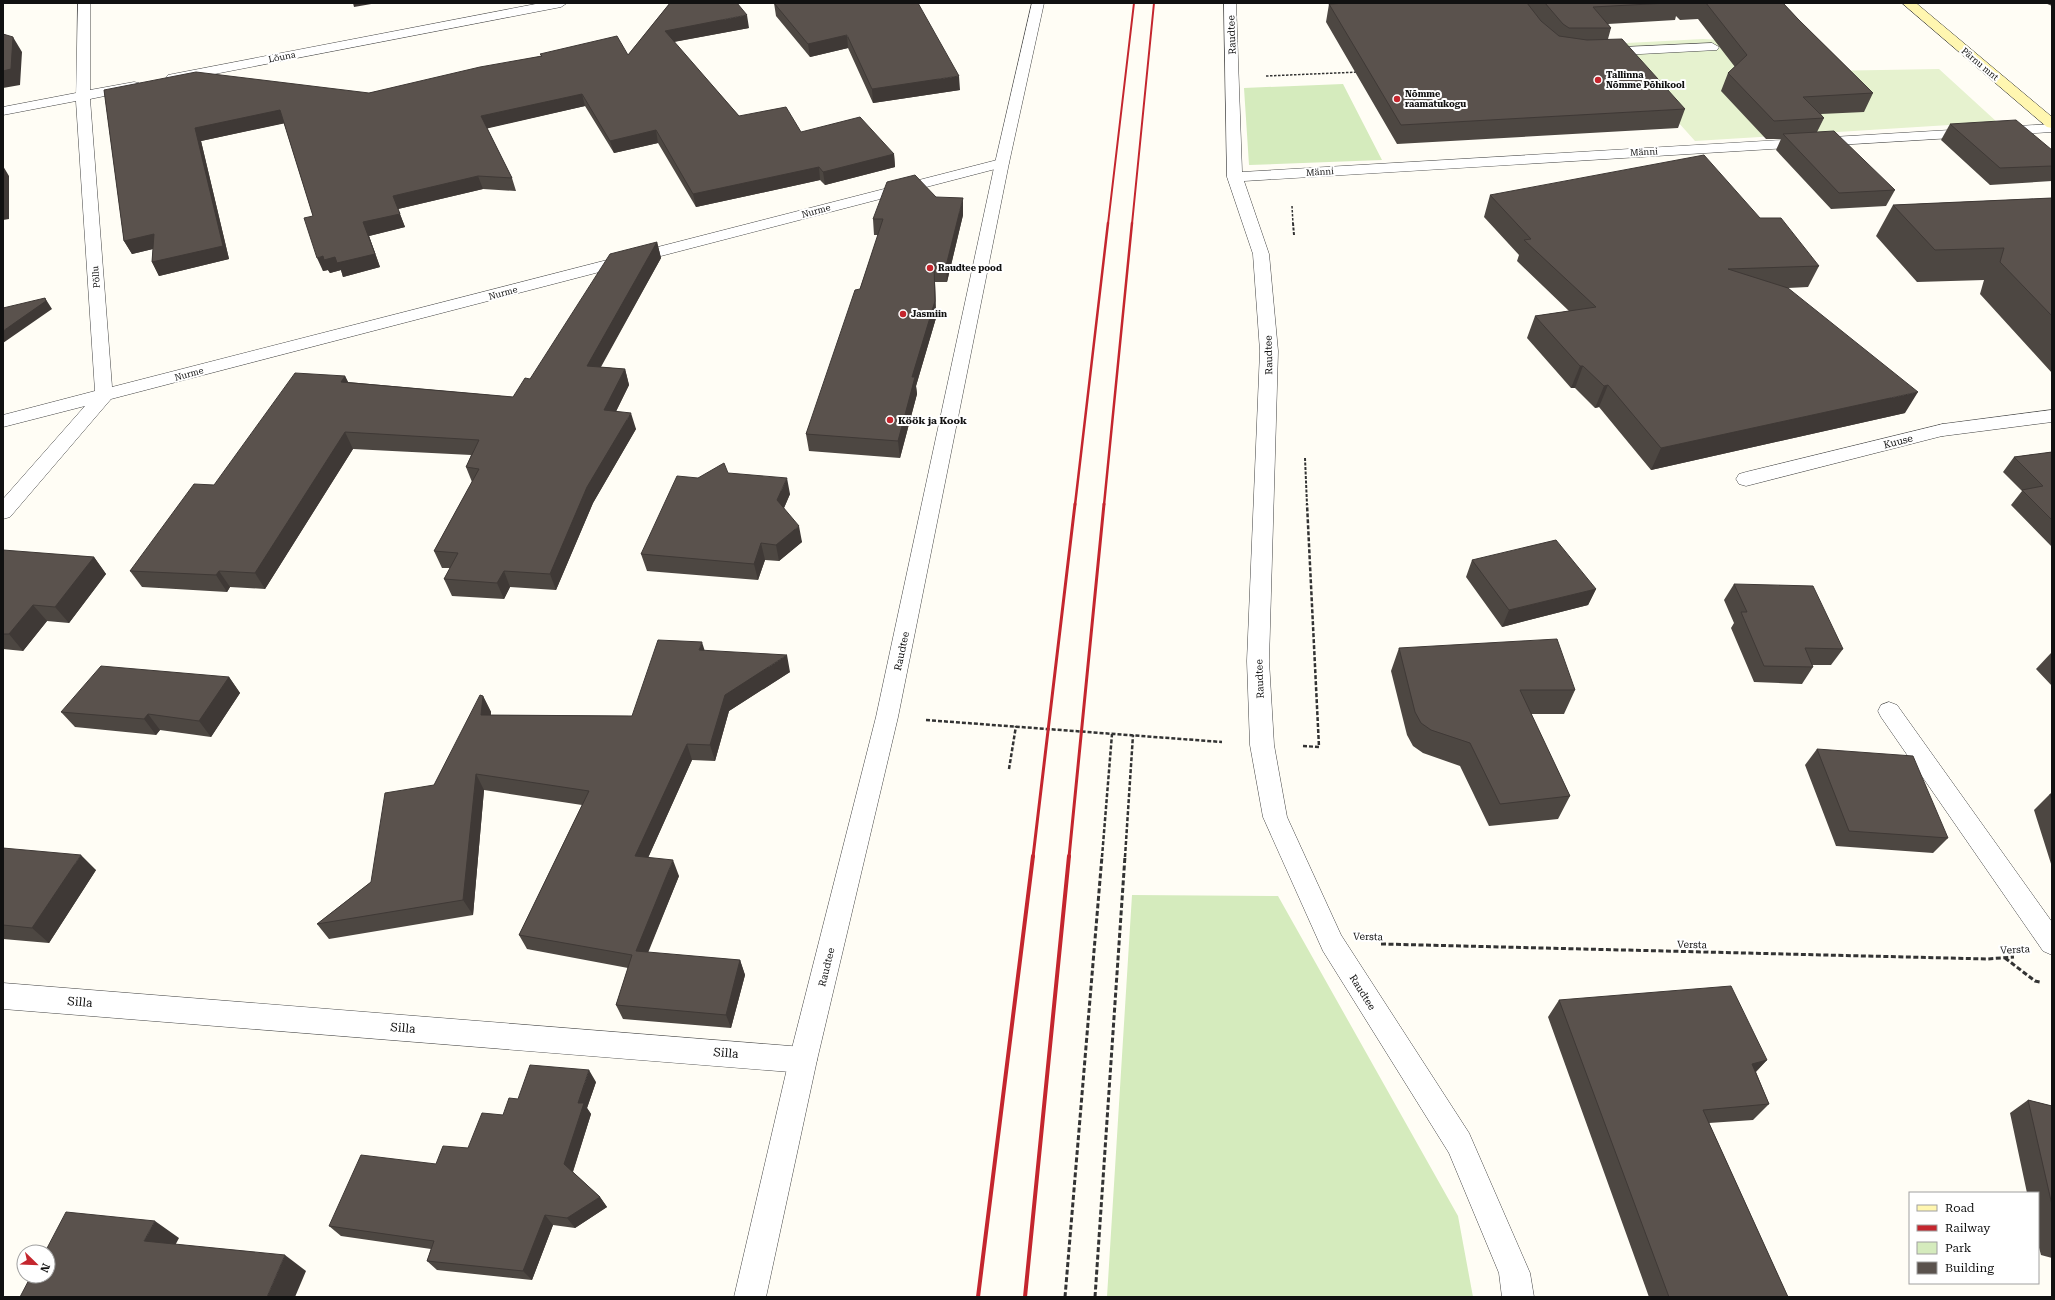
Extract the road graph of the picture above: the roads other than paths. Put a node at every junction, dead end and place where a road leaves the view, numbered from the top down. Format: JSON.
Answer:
{"nodes":[{"id":1,"x":84,"y":3,"type":"edge"},
{"id":2,"x":561,"y":3,"type":"edge"},
{"id":3,"x":1038,"y":3,"type":"edge"},
{"id":4,"x":1230,"y":3,"type":"edge"},
{"id":5,"x":1908,"y":3,"type":"edge"},
{"id":6,"x":1712,"y":47,"type":"dead end"},
{"id":7,"x":1587,"y":52,"type":"edge"},
{"id":8,"x":162,"y":80,"type":"edge"},
{"id":9,"x":146,"y":83,"type":"edge"},
{"id":10,"x":83,"y":96,"type":"junction"},
{"id":11,"x":3,"y":111,"type":"edge"},
{"id":12,"x":2052,"y":124,"type":"edge"},
{"id":13,"x":2052,"y":128,"type":"edge"},
{"id":14,"x":1002,"y":163,"type":"junction"},
{"id":15,"x":1235,"y":177,"type":"junction"},
{"id":16,"x":104,"y":396,"type":"junction"},
{"id":17,"x":2052,"y":416,"type":"edge"},
{"id":18,"x":3,"y":421,"type":"edge"},
{"id":19,"x":1746,"y":479,"type":"dead end"},
{"id":20,"x":3,"y":512,"type":"edge"},
{"id":21,"x":1889,"y":711,"type":"dead end"},
{"id":22,"x":2052,"y":943,"type":"edge"},
{"id":23,"x":3,"y":996,"type":"edge"},
{"id":24,"x":802,"y":1060,"type":"junction"},
{"id":25,"x":750,"y":1297,"type":"edge"},
{"id":26,"x":1518,"y":1297,"type":"edge"}],
"edges":[{"from":1,"to":10,"type":"street","name":"Põllu"},
{"from":2,"to":8,"type":"street","name":"Lõuna"},
{"from":3,"to":14,"type":"street","name":"Raudtee"},
{"from":4,"to":15,"type":"street","name":"Raudtee"},
{"from":5,"to":12,"type":"main road","name":"Pärnu mnt"},
{"from":6,"to":7,"type":"street"},
{"from":9,"to":10,"type":"street"},
{"from":10,"to":11,"type":"street"},
{"from":10,"to":16,"type":"street","name":"Põllu"},
{"from":13,"to":15,"type":"street","name":"Männi"},
{"from":14,"to":16,"type":"street","name":"Nurme"},
{"from":14,"to":24,"type":"street","name":"Raudtee"},
{"from":15,"to":26,"type":"street","name":"Raudtee"},
{"from":16,"to":18,"type":"street","name":"Nurme"},
{"from":16,"to":20,"type":"street"},
{"from":17,"to":19,"type":"street","name":"Kuuse"},
{"from":21,"to":22,"type":"street"},
{"from":23,"to":24,"type":"street","name":"Silla"},
{"from":24,"to":25,"type":"street","name":"Raudtee"}]}
